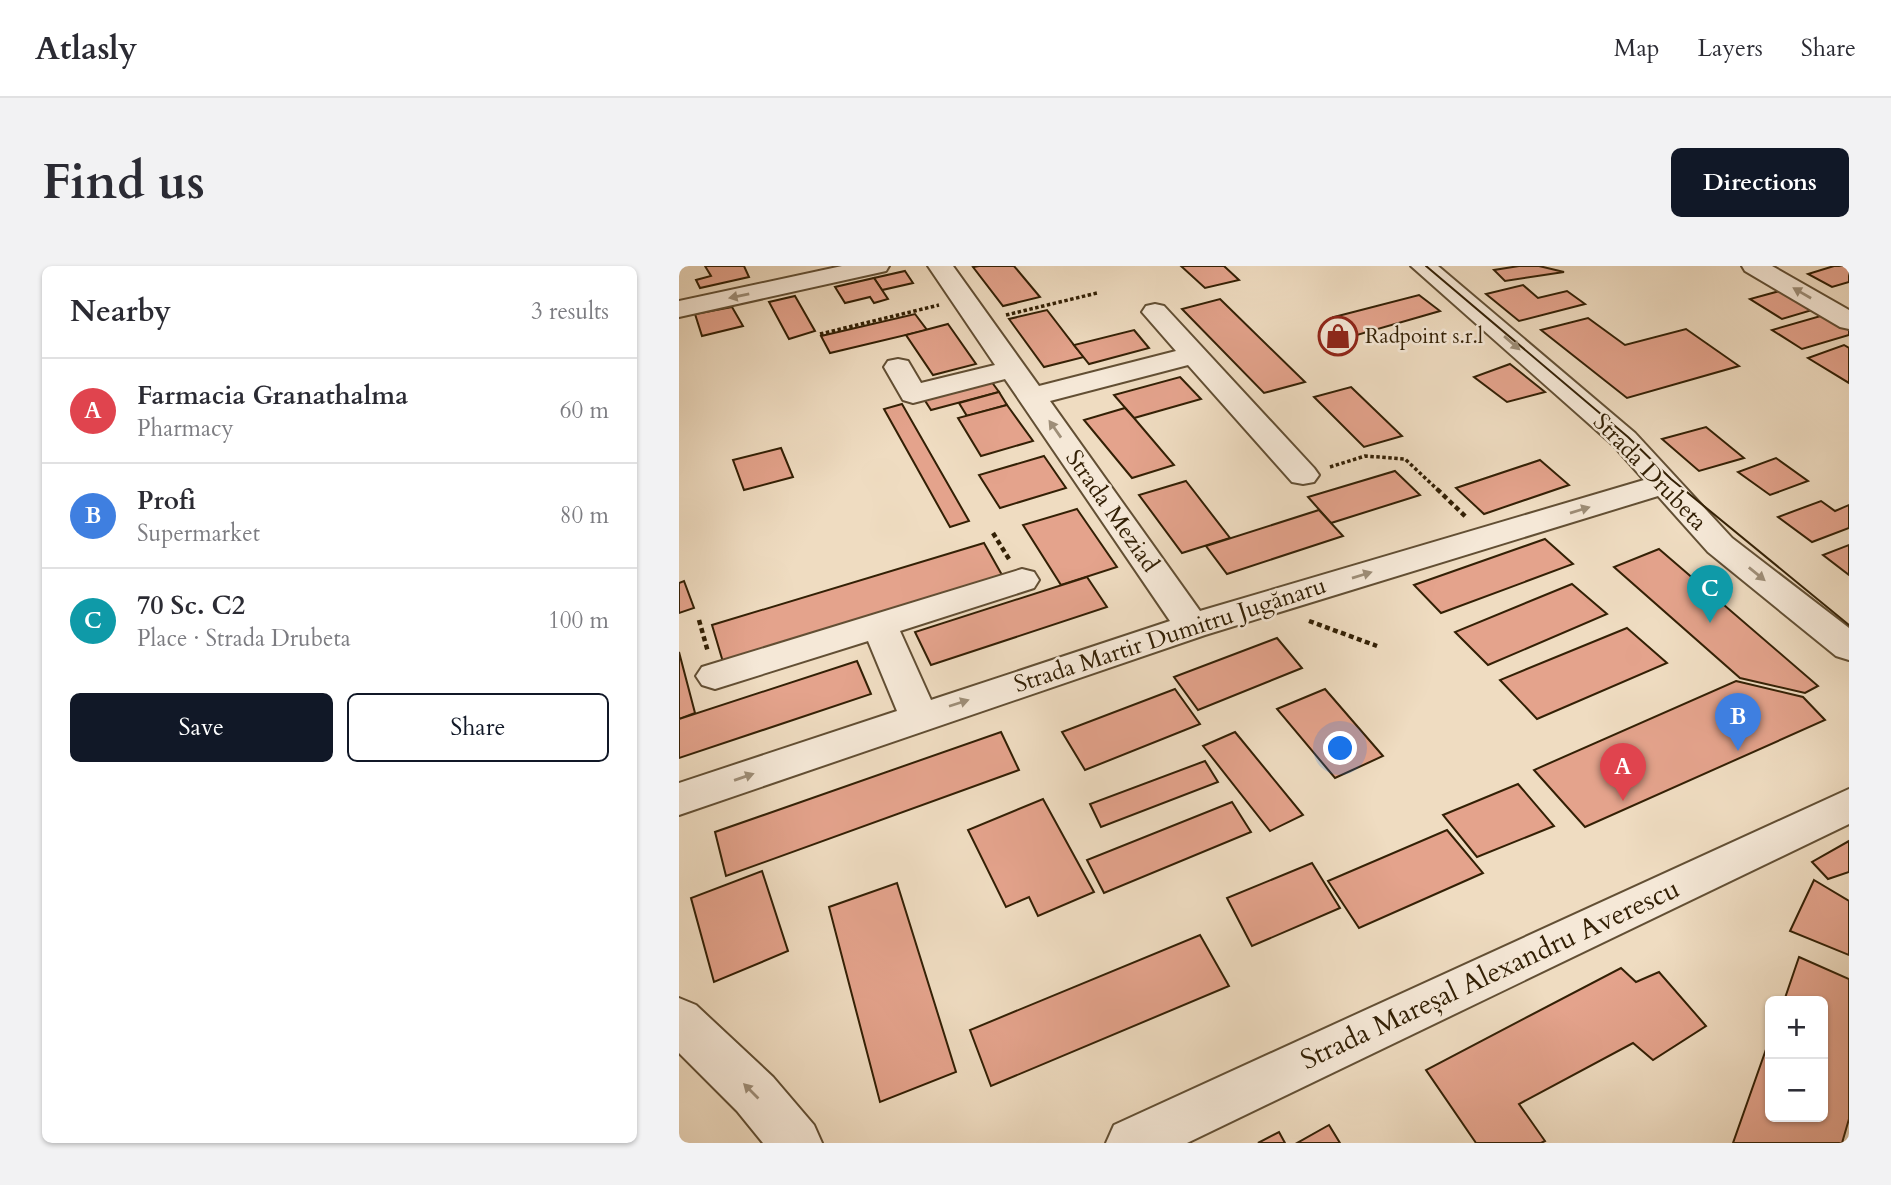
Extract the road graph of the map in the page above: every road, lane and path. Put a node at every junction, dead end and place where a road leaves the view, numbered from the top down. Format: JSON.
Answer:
{"nodes":[{"id":1,"x":877,"y":266,"type":"edge"},
{"id":2,"x":940,"y":266,"type":"edge"},
{"id":3,"x":1423,"y":266,"type":"edge"},
{"id":4,"x":1754,"y":266,"type":"edge"},
{"id":5,"x":776,"y":276,"type":"edge"},
{"id":6,"x":1097,"y":293,"type":"dead end"},
{"id":7,"x":679,"y":309,"type":"edge"},
{"id":8,"x":971,"y":310,"type":"junction"},
{"id":9,"x":1155,"y":312,"type":"dead end"},
{"id":10,"x":1849,"y":321,"type":"edge"},
{"id":11,"x":820,"y":334,"type":"dead end"},
{"id":12,"x":1194,"y":355,"type":"junction"},
{"id":13,"x":898,"y":367,"type":"dead end"},
{"id":14,"x":1012,"y":369,"type":"junction"},
{"id":15,"x":1032,"y":397,"type":"junction"},
{"id":16,"x":1303,"y":475,"type":"joint"},
{"id":17,"x":1666,"y":484,"type":"junction"},
{"id":18,"x":1487,"y":537,"type":"junction"},
{"id":19,"x":1021,"y":580,"type":"dead end"},
{"id":20,"x":1263,"y":604,"type":"junction"},
{"id":21,"x":879,"y":625,"type":"junction"},
{"id":22,"x":1192,"y":626,"type":"junction"},
{"id":23,"x":1377,"y":646,"type":"dead end"},
{"id":24,"x":1849,"y":647,"type":"edge"},
{"id":25,"x":715,"y":677,"type":"dead end"},
{"id":26,"x":919,"y":716,"type":"junction"},
{"id":27,"x":679,"y":799,"type":"edge"},
{"id":28,"x":1849,"y":805,"type":"edge"},
{"id":29,"x":679,"y":1020,"type":"edge"},
{"id":30,"x":796,"y":1143,"type":"edge"},
{"id":31,"x":1132,"y":1143,"type":"edge"}],
"edges":[{"from":1,"to":5,"type":"street"},
{"from":2,"to":8,"type":"street","name":"Strada Meziad"},
{"from":3,"to":17,"type":"street","name":"Strada Drubeta","one_way":true},
{"from":10,"to":4,"type":"street","one_way":true},
{"from":5,"to":7,"type":"street","one_way":true},
{"from":6,"to":8,"type":"path"},
{"from":8,"to":11,"type":"path"},
{"from":8,"to":14,"type":"street","name":"Strada Meziad"},
{"from":9,"to":12,"type":"street"},
{"from":12,"to":15,"type":"street"},
{"from":12,"to":16,"type":"street"},
{"from":13,"to":14,"type":"street"},
{"from":14,"to":15,"type":"street","name":"Strada Meziad"},
{"from":22,"to":15,"type":"street","name":"Strada Meziad","one_way":true},
{"from":16,"to":18,"type":"path"},
{"from":18,"to":17,"type":"street","name":"Strada Martir Dumitru Jugănaru","one_way":true},
{"from":17,"to":24,"type":"street","name":"Strada Drubeta","one_way":true},
{"from":20,"to":18,"type":"street","name":"Strada Martir Dumitru Jugănaru","one_way":true},
{"from":19,"to":21,"type":"street"},
{"from":20,"to":22,"type":"street","name":"Strada Martir Dumitru Jugănaru"},
{"from":20,"to":23,"type":"path"},
{"from":21,"to":25,"type":"street"},
{"from":21,"to":26,"type":"street"},
{"from":26,"to":22,"type":"street","name":"Strada Martir Dumitru Jugănaru","one_way":true},
{"from":27,"to":26,"type":"street","name":"Strada Martir Dumitru Jugănaru","one_way":true},
{"from":28,"to":31,"type":"street","name":"Strada Mareșal Alexandru Averescu"},
{"from":30,"to":29,"type":"street","one_way":true}]}
